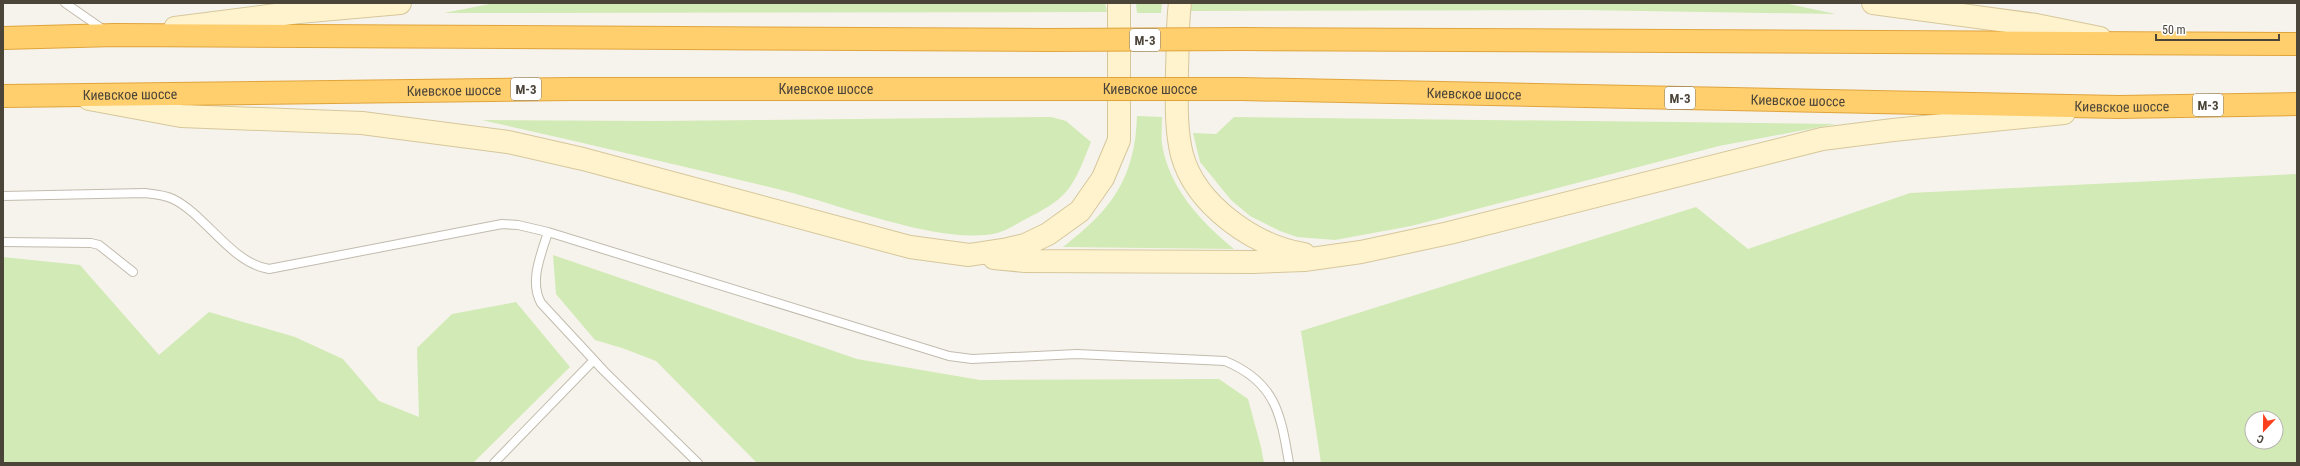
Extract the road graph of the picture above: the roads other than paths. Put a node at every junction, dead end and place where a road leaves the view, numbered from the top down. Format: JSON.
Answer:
{"nodes":[{"id":1,"x":65,"y":3,"type":"edge"},
{"id":2,"x":400,"y":3,"type":"edge"},
{"id":3,"x":1119,"y":3,"type":"edge"},
{"id":4,"x":1180,"y":3,"type":"edge"},
{"id":5,"x":1873,"y":3,"type":"edge"},
{"id":6,"x":116,"y":35,"type":"junction"},
{"id":7,"x":3,"y":38,"type":"edge"},
{"id":8,"x":2116,"y":42,"type":"junction"},
{"id":9,"x":2297,"y":44,"type":"edge"},
{"id":10,"x":3,"y":96,"type":"edge"},
{"id":11,"x":71,"y":96,"type":"junction"},
{"id":12,"x":2297,"y":104,"type":"edge"},
{"id":13,"x":2119,"y":106,"type":"junction"},
{"id":14,"x":3,"y":196,"type":"edge"},
{"id":15,"x":548,"y":232,"type":"junction"},
{"id":16,"x":3,"y":242,"type":"edge"},
{"id":17,"x":969,"y":255,"type":"junction"},
{"id":18,"x":1329,"y":256,"type":"junction"},
{"id":19,"x":133,"y":272,"type":"dead end"},
{"id":20,"x":594,"y":360,"type":"junction"},
{"id":21,"x":494,"y":463,"type":"edge"},
{"id":22,"x":698,"y":463,"type":"edge"},
{"id":23,"x":1288,"y":463,"type":"edge"}],
"edges":[{"from":1,"to":6,"type":"lane"},
{"from":2,"to":6,"type":"street"},
{"from":3,"to":17,"type":"street"},
{"from":4,"to":18,"type":"street"},
{"from":5,"to":8,"type":"street"},
{"from":6,"to":7,"type":"highway","number":"М-3"},
{"from":6,"to":8,"type":"highway","number":"М-3","bridge":true},
{"from":8,"to":9,"type":"highway","number":"М-3"},
{"from":10,"to":11,"type":"highway","name":"Киевское шоссе","number":"М-3"},
{"from":11,"to":13,"type":"highway","name":"Киевское шоссе","number":"М-3","bridge":true},
{"from":11,"to":17,"type":"street"},
{"from":12,"to":13,"type":"highway","name":"Киевское шоссе","number":"М-3"},
{"from":13,"to":18,"type":"street"},
{"from":14,"to":15,"type":"lane"},
{"from":15,"to":20,"type":"lane"},
{"from":15,"to":23,"type":"lane"},
{"from":16,"to":19,"type":"lane"},
{"from":17,"to":18,"type":"street"},
{"from":20,"to":21,"type":"lane"},
{"from":20,"to":22,"type":"lane"}]}
